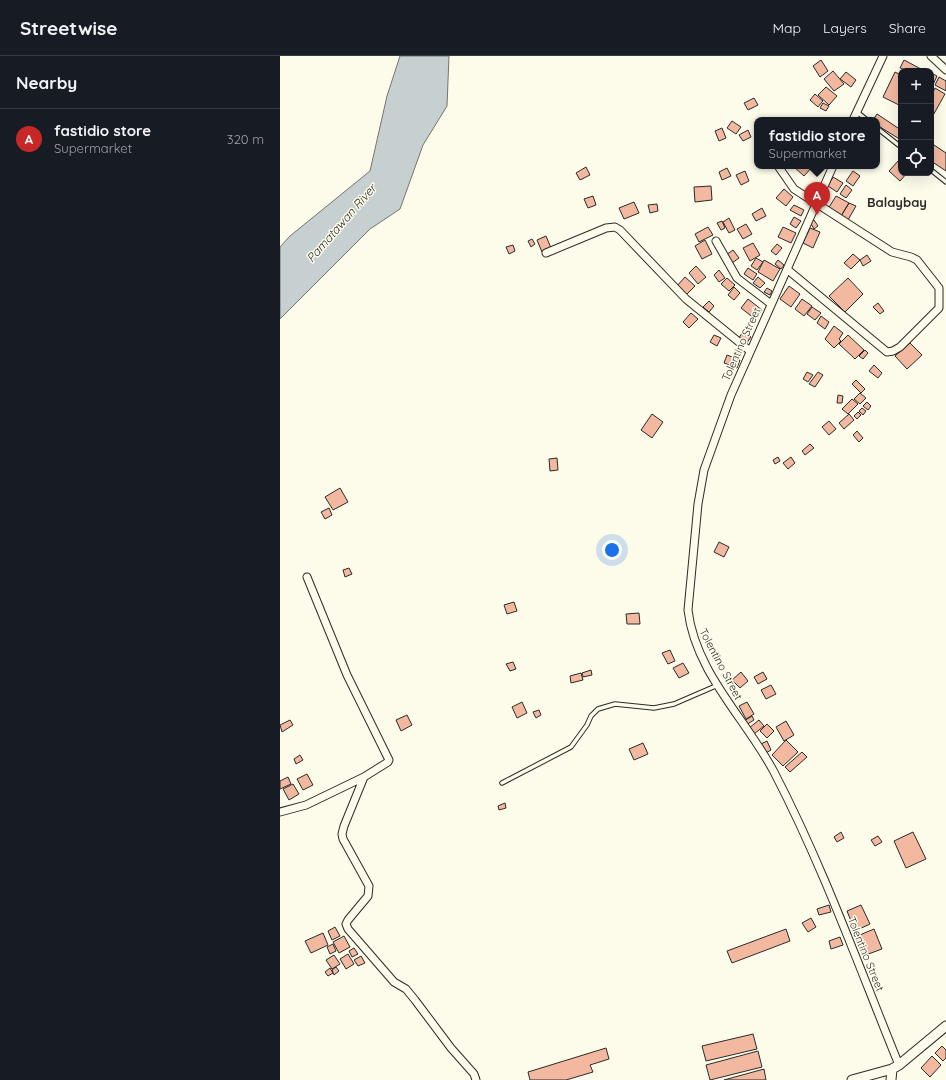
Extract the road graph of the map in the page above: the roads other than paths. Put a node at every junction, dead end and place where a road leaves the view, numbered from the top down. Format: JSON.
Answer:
{"nodes":[{"id":1,"x":883,"y":56,"type":"edge"},
{"id":2,"x":931,"y":56,"type":"edge"},
{"id":3,"x":946,"y":70,"type":"edge"},
{"id":4,"x":857,"y":112,"type":"junction"},
{"id":5,"x":854,"y":117,"type":"edge"},
{"id":6,"x":863,"y":117,"type":"edge"},
{"id":7,"x":880,"y":130,"type":"edge"},
{"id":8,"x":898,"y":145,"type":"edge"},
{"id":9,"x":780,"y":169,"type":"edge"},
{"id":10,"x":832,"y":169,"type":"edge"},
{"id":11,"x":934,"y":172,"type":"edge"},
{"id":12,"x":946,"y":182,"type":"edge"},
{"id":13,"x":817,"y":202,"type":"junction"},
{"id":14,"x":716,"y":241,"type":"dead end"},
{"id":15,"x":546,"y":253,"type":"dead end"},
{"id":16,"x":788,"y":270,"type":"junction"},
{"id":17,"x":771,"y":304,"type":"junction"},
{"id":18,"x":750,"y":351,"type":"junction"},
{"id":19,"x":307,"y":577,"type":"dead end"},
{"id":20,"x":718,"y":685,"type":"junction"},
{"id":21,"x":364,"y":777,"type":"junction"},
{"id":22,"x":502,"y":783,"type":"dead end"},
{"id":23,"x":280,"y":812,"type":"edge"},
{"id":24,"x":946,"y":1026,"type":"edge"},
{"id":25,"x":895,"y":1067,"type":"junction"},
{"id":26,"x":476,"y":1080,"type":"edge"},
{"id":27,"x":852,"y":1080,"type":"edge"},
{"id":28,"x":891,"y":1080,"type":"edge"}],
"edges":[{"from":1,"to":4,"type":"street"},
{"from":2,"to":3,"type":"street"},
{"from":4,"to":5,"type":"street"},
{"from":4,"to":6,"type":"lane"},
{"from":7,"to":8,"type":"lane"},
{"from":9,"to":13,"type":"street"},
{"from":10,"to":13,"type":"street","name":"Tolentino Street"},
{"from":11,"to":12,"type":"lane"},
{"from":13,"to":16,"type":"street","name":"Tolentino Street"},
{"from":13,"to":16,"type":"street"},
{"from":14,"to":17,"type":"street"},
{"from":15,"to":18,"type":"street"},
{"from":16,"to":17,"type":"street","name":"Tolentino Street"},
{"from":17,"to":18,"type":"street","name":"Tolentino Street"},
{"from":18,"to":20,"type":"street","name":"Tolentino Street"},
{"from":19,"to":21,"type":"street"},
{"from":20,"to":22,"type":"lane"},
{"from":20,"to":25,"type":"street","name":"Tolentino Street"},
{"from":21,"to":23,"type":"street"},
{"from":21,"to":26,"type":"street"},
{"from":24,"to":25,"type":"street"},
{"from":25,"to":27,"type":"street"},
{"from":25,"to":28,"type":"street"}]}
